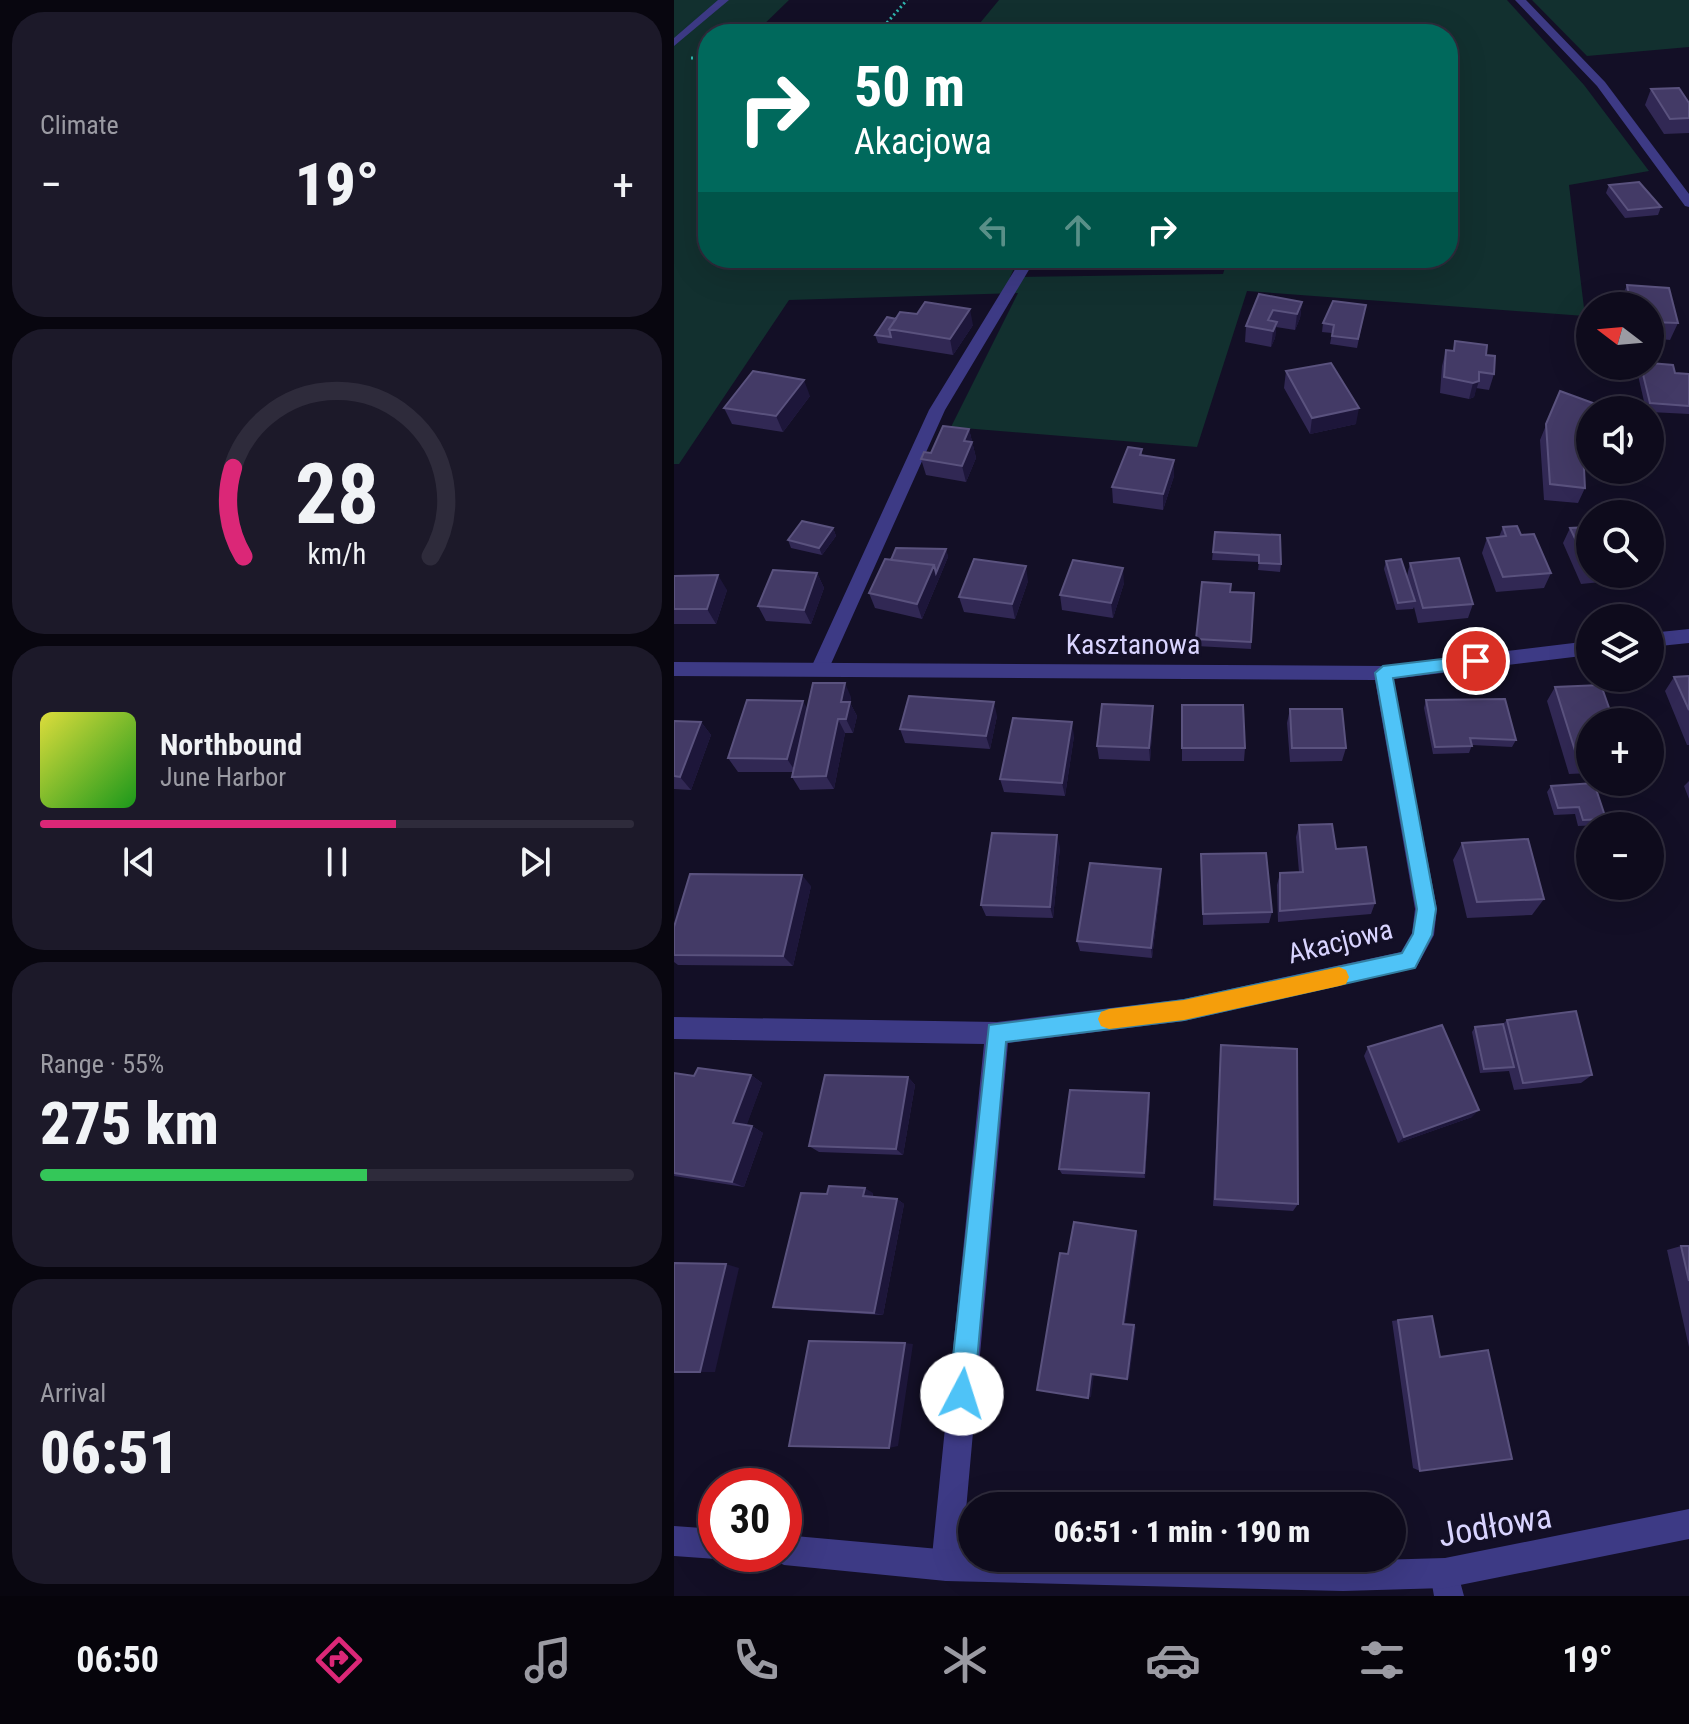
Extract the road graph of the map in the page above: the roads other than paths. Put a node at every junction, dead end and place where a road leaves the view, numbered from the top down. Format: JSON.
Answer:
{"nodes":[{"id":1,"x":724,"y":0,"type":"edge"},
{"id":2,"x":1520,"y":0,"type":"edge"},
{"id":3,"x":674,"y":43,"type":"edge"},
{"id":4,"x":1689,"y":203,"type":"edge"},
{"id":5,"x":1023,"y":268,"type":"edge"},
{"id":6,"x":1689,"y":636,"type":"edge"},
{"id":7,"x":1664,"y":639,"type":"edge"},
{"id":8,"x":1576,"y":650,"type":"edge"},
{"id":9,"x":674,"y":669,"type":"edge"},
{"id":10,"x":819,"y":670,"type":"junction"},
{"id":11,"x":1383,"y":673,"type":"junction"},
{"id":12,"x":674,"y":1028,"type":"edge"},
{"id":13,"x":997,"y":1033,"type":"junction"},
{"id":14,"x":1689,"y":1524,"type":"edge"},
{"id":15,"x":674,"y":1541,"type":"edge"},
{"id":16,"x":698,"y":1543,"type":"edge"},
{"id":17,"x":802,"y":1552,"type":"edge"},
{"id":18,"x":946,"y":1566,"type":"junction"},
{"id":19,"x":1447,"y":1584,"type":"edge"}],
"edges":[{"from":1,"to":3,"type":"street"},
{"from":2,"to":4,"type":"street"},
{"from":5,"to":10,"type":"street"},
{"from":6,"to":7,"type":"street"},
{"from":8,"to":11,"type":"street","name":"Kasztanowa"},
{"from":9,"to":10,"type":"street","name":"Kasztanowa"},
{"from":10,"to":11,"type":"street","name":"Kasztanowa"},
{"from":11,"to":13,"type":"street","name":"Akacjowa"},
{"from":12,"to":13,"type":"street","name":"Akacjowa"},
{"from":13,"to":18,"type":"street"},
{"from":14,"to":19,"type":"street","name":"Jodłowa"},
{"from":15,"to":16,"type":"street"},
{"from":17,"to":18,"type":"street","name":"Jodłowa"},
{"from":18,"to":19,"type":"street","name":"Jodłowa"}]}
